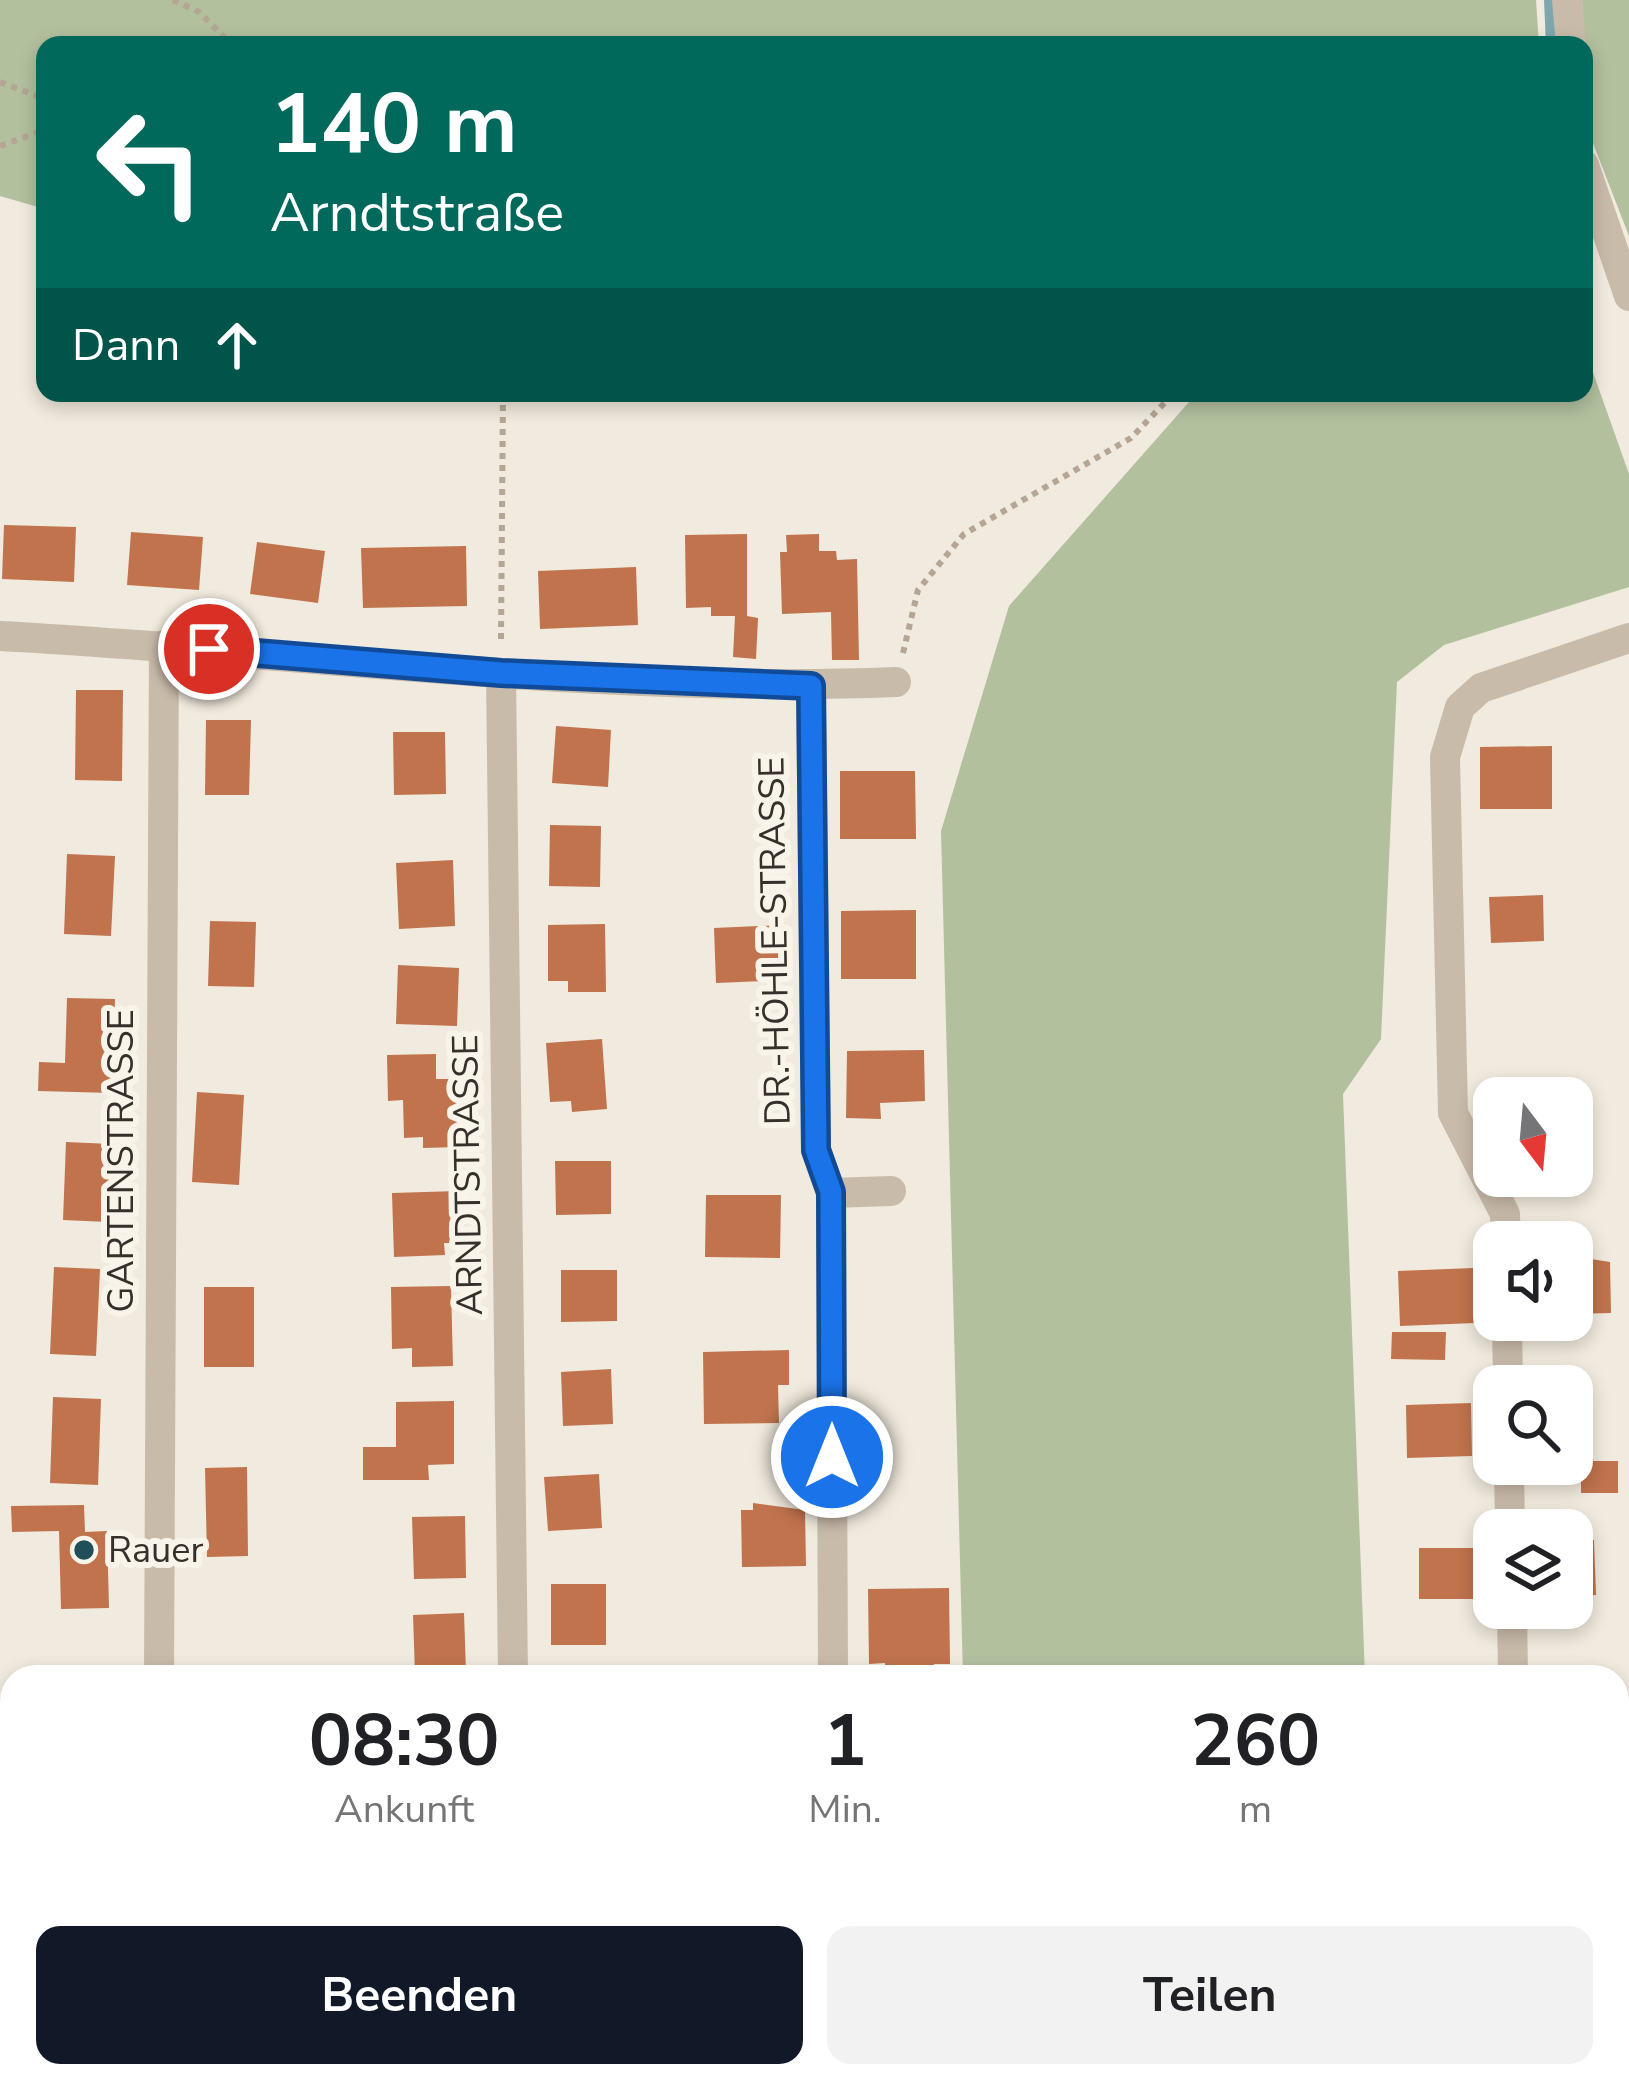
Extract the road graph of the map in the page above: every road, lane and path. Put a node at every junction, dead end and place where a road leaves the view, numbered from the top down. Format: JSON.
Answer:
{"nodes":[{"id":1,"x":173,"y":0,"type":"edge"},
{"id":2,"x":1567,"y":0,"type":"edge"},
{"id":3,"x":223,"y":36,"type":"edge"},
{"id":4,"x":1570,"y":36,"type":"edge"},
{"id":5,"x":0,"y":82,"type":"edge"},
{"id":6,"x":36,"y":96,"type":"edge"},
{"id":7,"x":36,"y":133,"type":"edge"},
{"id":8,"x":0,"y":146,"type":"edge"},
{"id":9,"x":1593,"y":191,"type":"edge"},
{"id":10,"x":1629,"y":296,"type":"edge"},
{"id":11,"x":503,"y":402,"type":"edge"},
{"id":12,"x":1165,"y":402,"type":"edge"},
{"id":13,"x":0,"y":636,"type":"edge"},
{"id":14,"x":1629,"y":638,"type":"edge"},
{"id":15,"x":164,"y":645,"type":"junction"},
{"id":16,"x":501,"y":673,"type":"junction"},
{"id":17,"x":896,"y":682,"type":"joint"},
{"id":18,"x":811,"y":686,"type":"junction"},
{"id":19,"x":891,"y":1191,"type":"dead end"},
{"id":20,"x":831,"y":1192,"type":"junction"},
{"id":21,"x":1505,"y":1221,"type":"edge"},
{"id":22,"x":1512,"y":1629,"type":"edge"},
{"id":23,"x":159,"y":1665,"type":"edge"},
{"id":24,"x":513,"y":1665,"type":"edge"},
{"id":25,"x":833,"y":1665,"type":"edge"},
{"id":26,"x":1513,"y":1665,"type":"edge"}],
"edges":[{"from":1,"to":3,"type":"path"},
{"from":2,"to":4,"type":"street"},
{"from":5,"to":6,"type":"path"},
{"from":7,"to":8,"type":"path"},
{"from":9,"to":10,"type":"street"},
{"from":11,"to":16,"type":"path"},
{"from":12,"to":17,"type":"path"},
{"from":13,"to":15,"type":"street"},
{"from":14,"to":21,"type":"street"},
{"from":15,"to":16,"type":"street"},
{"from":15,"to":23,"type":"street","name":"GARTENSTRASSE"},
{"from":16,"to":18,"type":"street"},
{"from":16,"to":24,"type":"street","name":"ARNDTSTRASSE"},
{"from":17,"to":18,"type":"street"},
{"from":18,"to":20,"type":"street","name":"DR.-HÖHLE-STRASSE"},
{"from":19,"to":20,"type":"street"},
{"from":20,"to":25,"type":"street","name":"DR.-HÖHLE-STRASSE"},
{"from":22,"to":26,"type":"street"}]}
